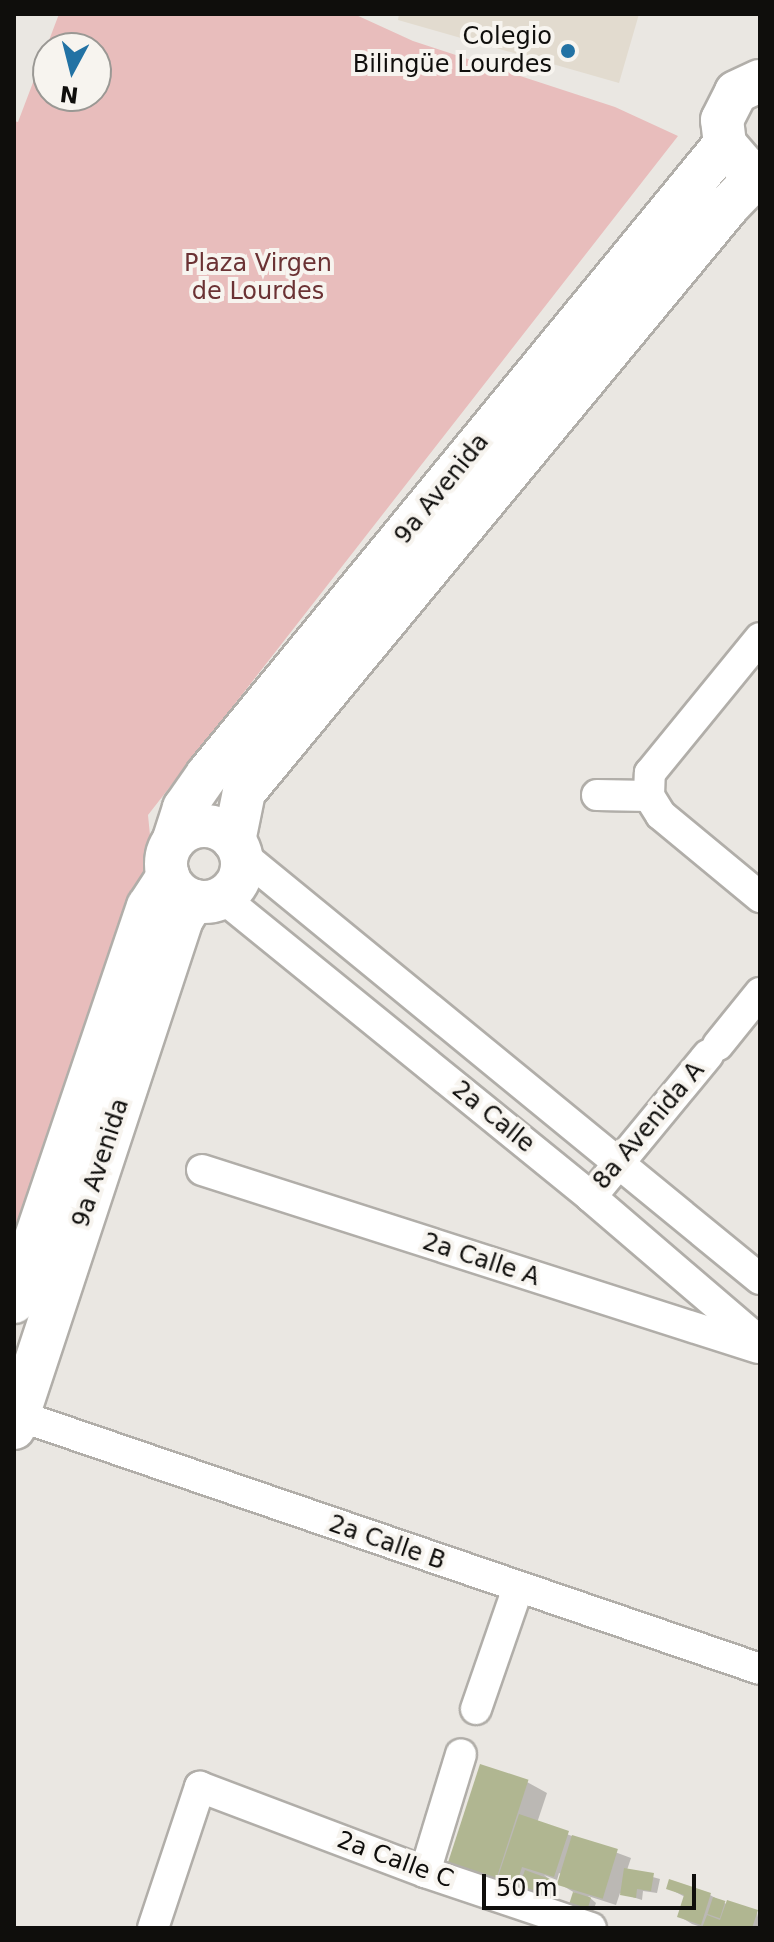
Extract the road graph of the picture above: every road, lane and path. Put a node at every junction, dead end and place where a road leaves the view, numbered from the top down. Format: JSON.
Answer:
{"nodes":[{"id":1,"x":759,"y":78,"type":"edge"},
{"id":2,"x":725,"y":144,"type":"junction"},
{"id":3,"x":760,"y":172,"type":"edge"},
{"id":4,"x":760,"y":638,"type":"edge"},
{"id":5,"x":597,"y":795,"type":"dead end"},
{"id":6,"x":649,"y":796,"type":"junction"},
{"id":7,"x":237,"y":847,"type":"junction"},
{"id":8,"x":189,"y":879,"type":"junction"},
{"id":9,"x":760,"y":897,"type":"edge"},
{"id":10,"x":338,"y":930,"type":"junction"},
{"id":11,"x":310,"y":968,"type":"junction"},
{"id":12,"x":760,"y":993,"type":"edge"},
{"id":13,"x":619,"y":1162,"type":"junction"},
{"id":14,"x":202,"y":1170,"type":"dead end"},
{"id":15,"x":591,"y":1197,"type":"junction"},
{"id":16,"x":760,"y":1279,"type":"edge"},
{"id":17,"x":14,"y":1302,"type":"edge"},
{"id":18,"x":760,"y":1342,"type":"edge"},
{"id":19,"x":760,"y":1349,"type":"edge"},
{"id":20,"x":15,"y":1419,"type":"edge"},
{"id":21,"x":518,"y":1588,"type":"junction"},
{"id":22,"x":760,"y":1669,"type":"edge"},
{"id":23,"x":476,"y":1709,"type":"dead end"},
{"id":24,"x":461,"y":1754,"type":"dead end"},
{"id":25,"x":425,"y":1872,"type":"junction"},
{"id":26,"x":153,"y":1928,"type":"edge"},
{"id":27,"x":591,"y":1928,"type":"edge"}],
"edges":[{"from":1,"to":2,"type":"main road"},
{"from":2,"to":3,"type":"main road"},
{"from":2,"to":8,"type":"main road","name":"9a Avenida"},
{"from":3,"to":7,"type":"main road","name":"9a Avenida"},
{"from":4,"to":6,"type":"street"},
{"from":5,"to":6,"type":"street"},
{"from":6,"to":9,"type":"street"},
{"from":7,"to":8,"type":"main road","name":"9a Avenida"},
{"from":7,"to":8,"type":"main road"},
{"from":7,"to":10,"type":"street","name":"2a Calle"},
{"from":8,"to":11,"type":"street","name":"2a Calle"},
{"from":8,"to":17,"type":"main road","name":"9a Avenida"},
{"from":8,"to":20,"type":"main road","name":"9a Avenida"},
{"from":10,"to":11,"type":"street"},
{"from":10,"to":13,"type":"street","name":"2a Calle"},
{"from":11,"to":15,"type":"street","name":"2a Calle"},
{"from":12,"to":13,"type":"street","name":"8a Avenida A"},
{"from":13,"to":15,"type":"street","name":"8a Avenida A"},
{"from":13,"to":16,"type":"street","name":"2a Calle"},
{"from":14,"to":19,"type":"street","name":"2a Calle A"},
{"from":15,"to":18,"type":"street","name":"2a Calle"},
{"from":20,"to":21,"type":"street","name":"2a Calle B"},
{"from":21,"to":22,"type":"street","name":"2a Calle B"},
{"from":21,"to":23,"type":"street"},
{"from":24,"to":25,"type":"street"},
{"from":25,"to":26,"type":"street","name":"2a Calle C"},
{"from":25,"to":27,"type":"street","name":"2a Calle C"}]}
